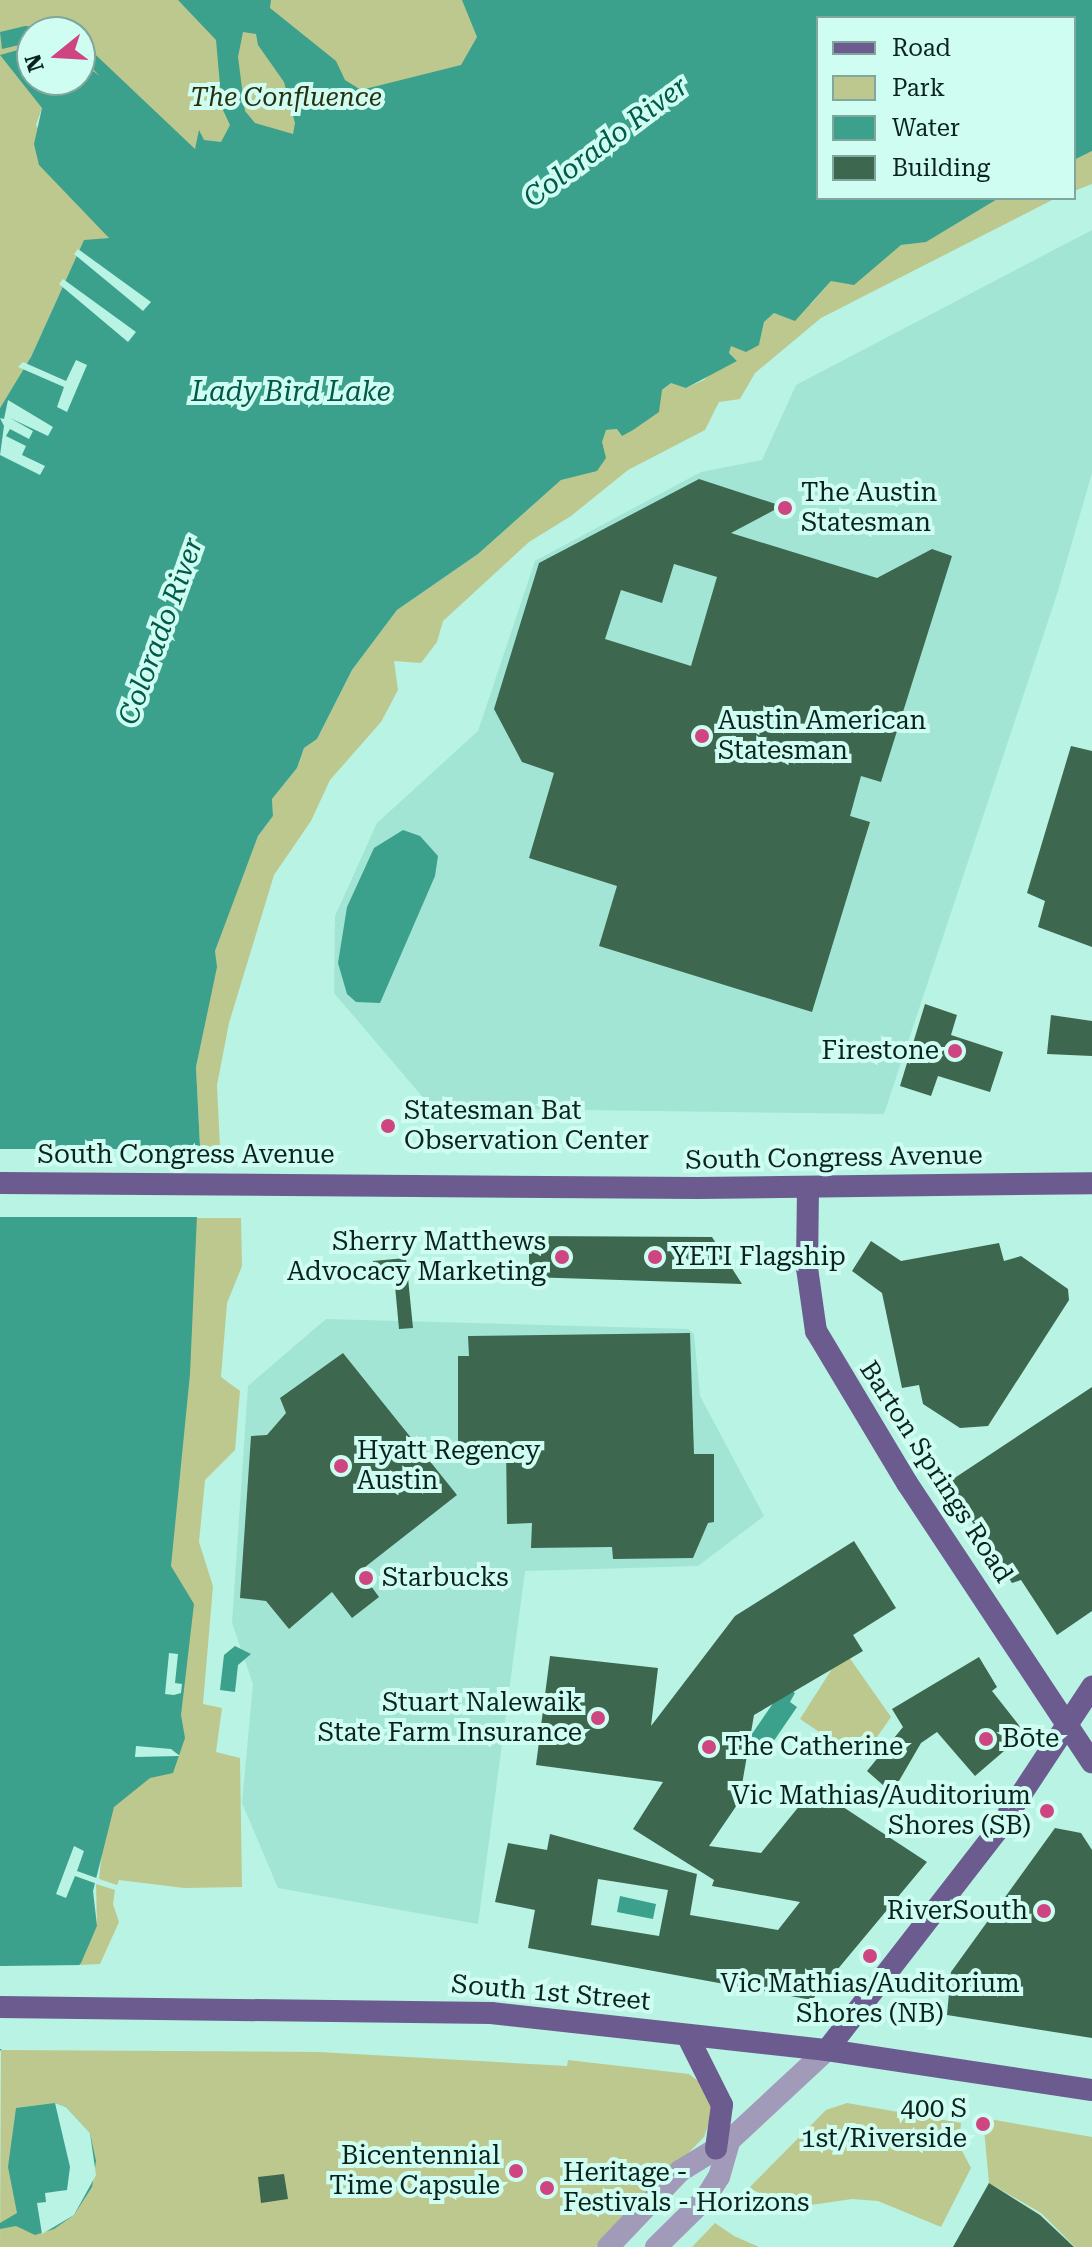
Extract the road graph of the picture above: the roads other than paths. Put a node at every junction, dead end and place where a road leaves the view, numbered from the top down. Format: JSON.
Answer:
{"nodes":[{"id":1,"x":0,"y":1183,"type":"edge"},
{"id":2,"x":1092,"y":1183,"type":"edge"},
{"id":3,"x":808,"y":1187,"type":"junction"},
{"id":4,"x":1092,"y":1687,"type":"edge"},
{"id":5,"x":1069,"y":1726,"type":"junction"},
{"id":6,"x":1092,"y":1762,"type":"edge"},
{"id":7,"x":0,"y":2007,"type":"edge"},
{"id":8,"x":687,"y":2035,"type":"junction"},
{"id":9,"x":827,"y":2050,"type":"junction"},
{"id":10,"x":1092,"y":2090,"type":"edge"},
{"id":11,"x":722,"y":2145,"type":"junction"},
{"id":12,"x":608,"y":2247,"type":"edge"},
{"id":13,"x":656,"y":2247,"type":"edge"}],
"edges":[{"from":1,"to":3,"type":"main road","name":"South Congress Avenue"},
{"from":2,"to":3,"type":"main road","name":"South Congress Avenue"},
{"from":3,"to":5,"type":"main road","name":"Barton Springs Road"},
{"from":4,"to":5,"type":"main road"},
{"from":5,"to":6,"type":"main road","name":"Barton Springs Road"},
{"from":5,"to":9,"type":"main road"},
{"from":7,"to":8,"type":"main road","name":"South 1st Street"},
{"from":8,"to":9,"type":"main road","name":"South 1st Street"},
{"from":8,"to":11,"type":"main road"},
{"from":9,"to":10,"type":"main road","name":"South 1st Street"},
{"from":9,"to":11,"type":"street"},
{"from":11,"to":12,"type":"street"},
{"from":11,"to":13,"type":"street"}]}
